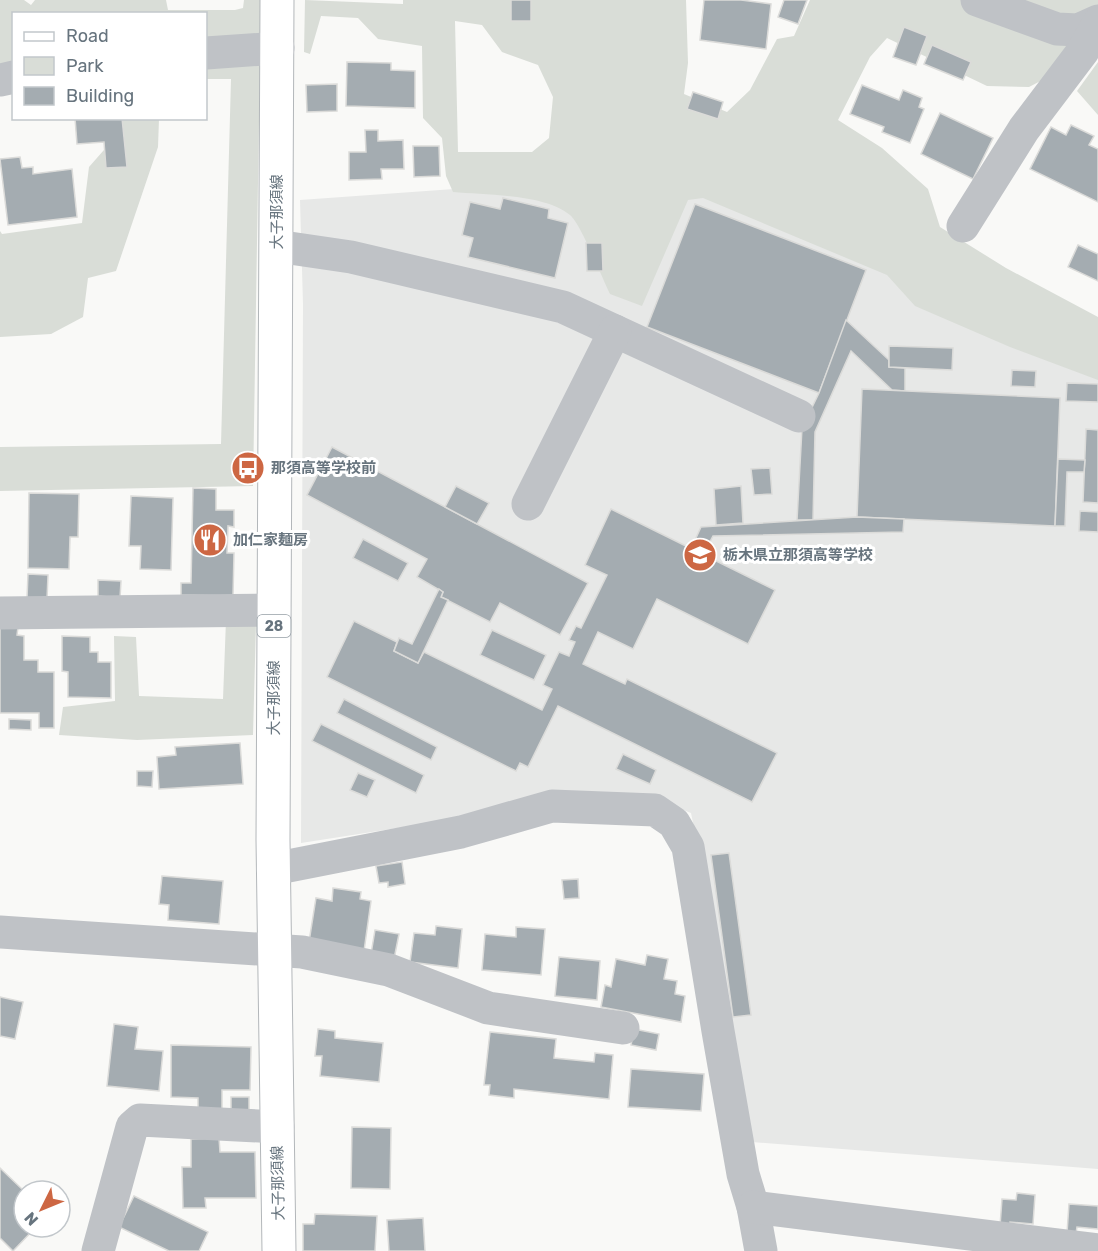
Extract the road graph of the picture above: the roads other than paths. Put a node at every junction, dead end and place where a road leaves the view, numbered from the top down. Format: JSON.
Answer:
{"nodes":[{"id":1,"x":278,"y":0,"type":"edge"},
{"id":2,"x":977,"y":0,"type":"edge"},
{"id":3,"x":1098,"y":23,"type":"edge"},
{"id":4,"x":278,"y":48,"type":"junction"},
{"id":5,"x":207,"y":53,"type":"edge"},
{"id":6,"x":963,"y":226,"type":"dead end"},
{"id":7,"x":276,"y":246,"type":"junction"},
{"id":8,"x":615,"y":331,"type":"junction"},
{"id":9,"x":799,"y":416,"type":"dead end"},
{"id":10,"x":528,"y":504,"type":"dead end"},
{"id":11,"x":274,"y":610,"type":"junction"},
{"id":12,"x":0,"y":613,"type":"edge"},
{"id":13,"x":273,"y":869,"type":"junction"},
{"id":14,"x":0,"y":932,"type":"edge"},
{"id":15,"x":274,"y":948,"type":"junction"},
{"id":16,"x":623,"y":1028,"type":"dead end"},
{"id":17,"x":278,"y":1127,"type":"junction"},
{"id":18,"x":753,"y":1207,"type":"junction"},
{"id":19,"x":1098,"y":1250,"type":"edge"},
{"id":20,"x":98,"y":1251,"type":"edge"},
{"id":21,"x":279,"y":1251,"type":"edge"},
{"id":22,"x":761,"y":1251,"type":"edge"}],
"edges":[{"from":1,"to":4,"type":"main road","name":"大子那須線","number":"28"},
{"from":2,"to":3,"type":"street"},
{"from":3,"to":6,"type":"street"},
{"from":4,"to":5,"type":"street"},
{"from":4,"to":7,"type":"main road","name":"大子那須線","number":"28"},
{"from":7,"to":8,"type":"street"},
{"from":7,"to":11,"type":"main road","name":"大子那須線","number":"28"},
{"from":8,"to":9,"type":"street"},
{"from":8,"to":10,"type":"street"},
{"from":11,"to":12,"type":"street"},
{"from":11,"to":13,"type":"main road","name":"大子那須線","number":"28"},
{"from":13,"to":15,"type":"main road","name":"大子那須線","number":"28"},
{"from":13,"to":18,"type":"street"},
{"from":14,"to":15,"type":"street"},
{"from":15,"to":16,"type":"street"},
{"from":15,"to":17,"type":"main road","name":"大子那須線","number":"28"},
{"from":17,"to":20,"type":"street"},
{"from":17,"to":21,"type":"main road","name":"大子那須線","number":"28"},
{"from":18,"to":19,"type":"street"},
{"from":18,"to":22,"type":"street"}]}
